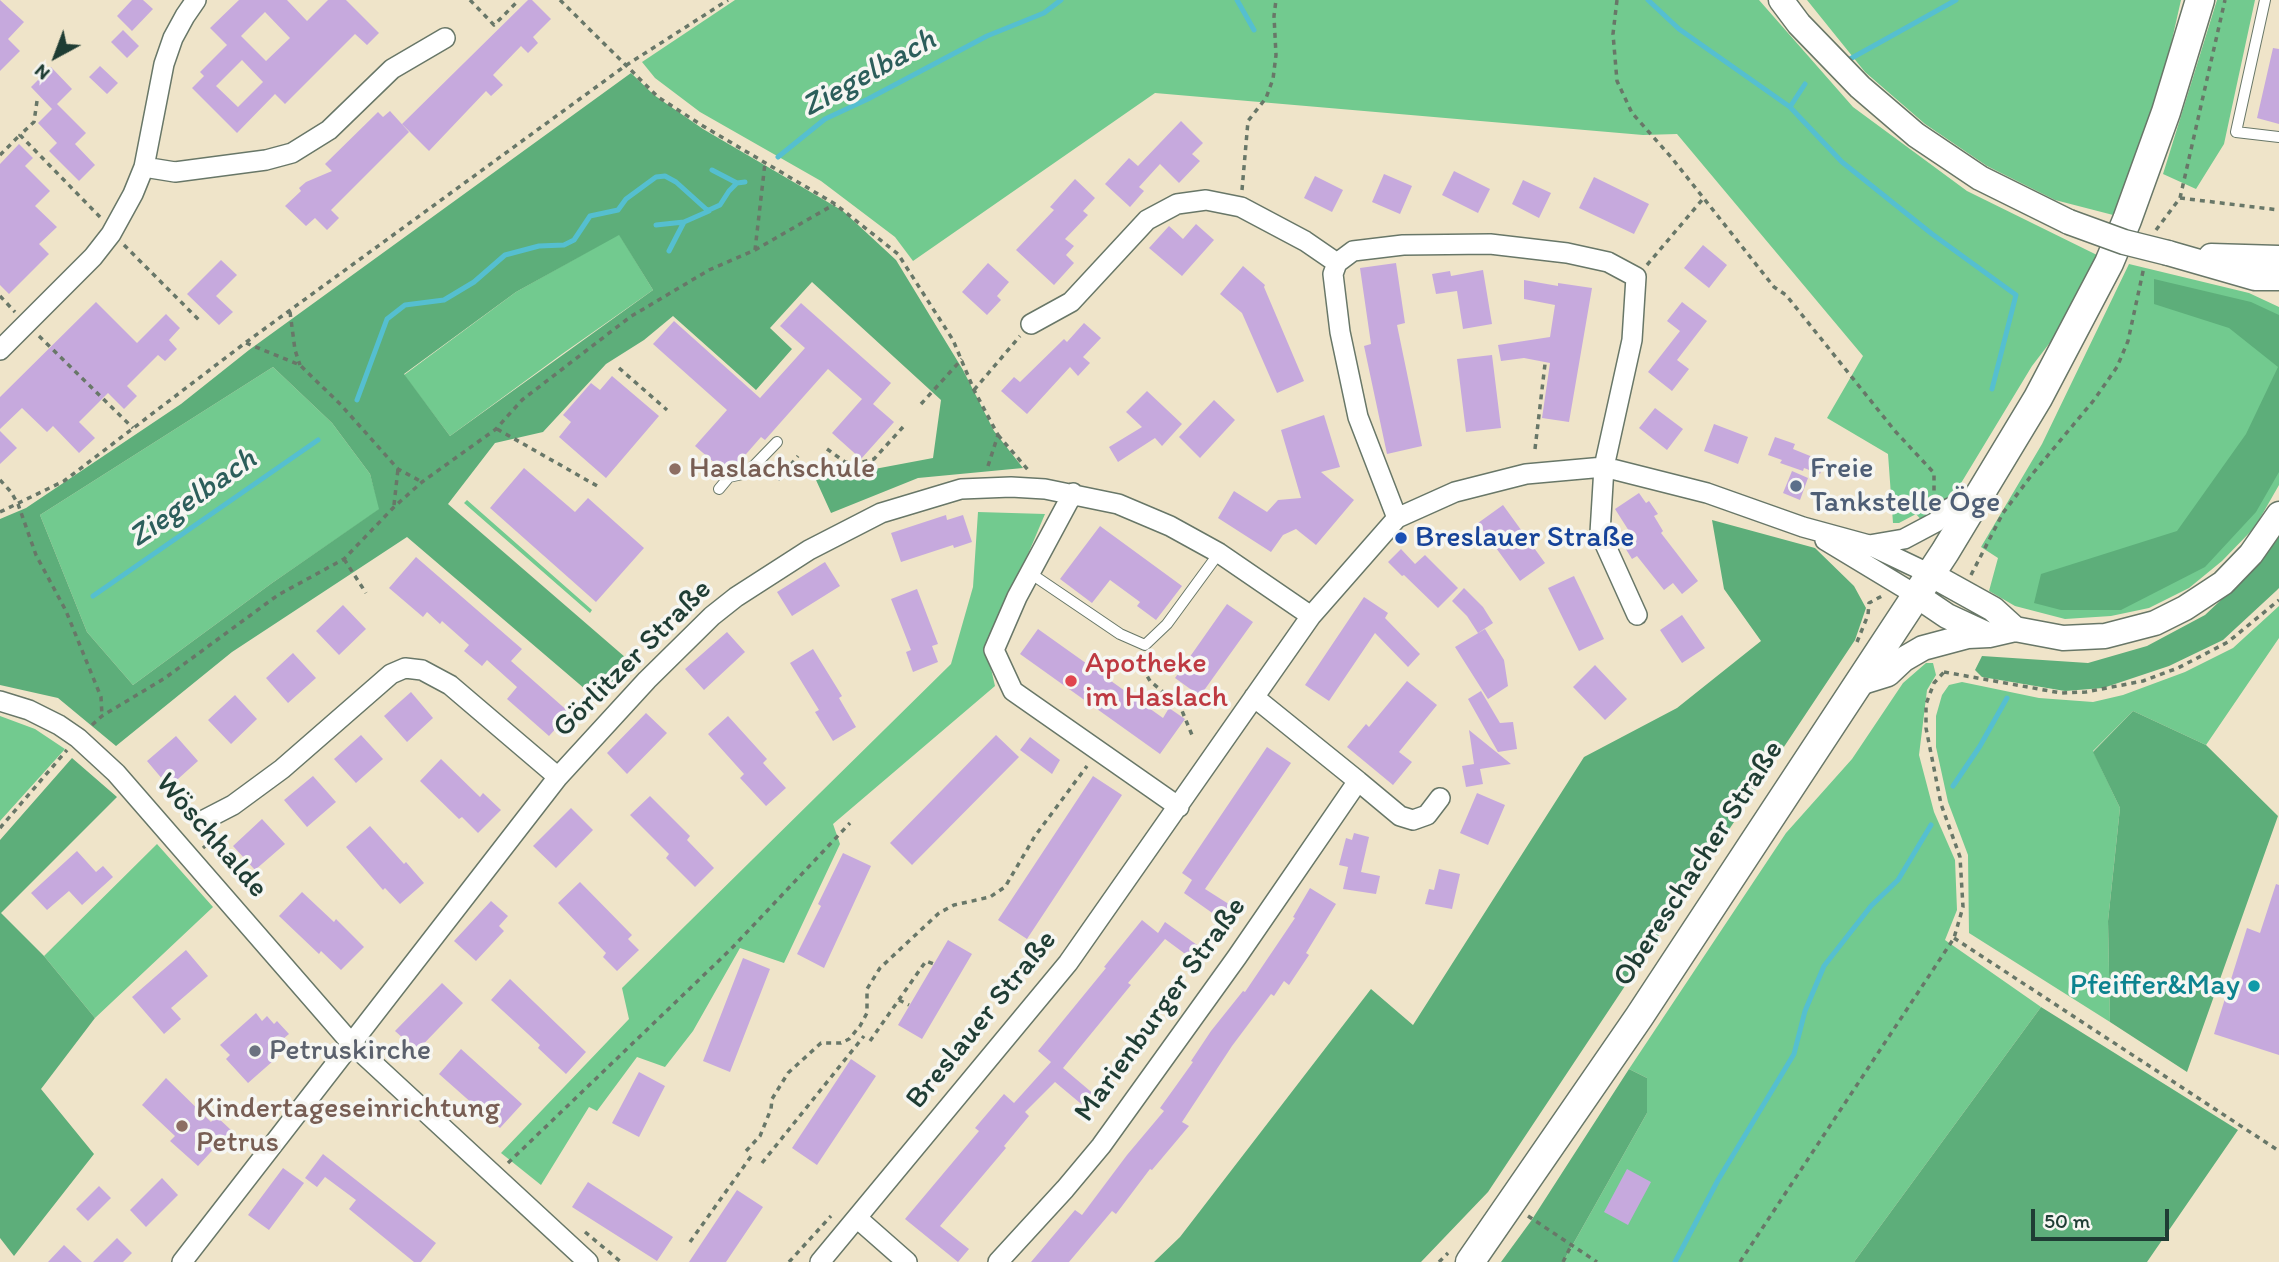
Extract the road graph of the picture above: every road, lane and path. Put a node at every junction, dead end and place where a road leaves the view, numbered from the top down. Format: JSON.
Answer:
{"nodes":[{"id":1,"x":196,"y":0,"type":"edge"},
{"id":2,"x":470,"y":0,"type":"edge"},
{"id":3,"x":519,"y":0,"type":"edge"},
{"id":4,"x":559,"y":0,"type":"edge"},
{"id":5,"x":728,"y":0,"type":"edge"},
{"id":6,"x":1276,"y":0,"type":"edge"},
{"id":7,"x":1617,"y":0,"type":"edge"},
{"id":8,"x":1782,"y":0,"type":"edge"},
{"id":9,"x":2200,"y":0,"type":"edge"},
{"id":10,"x":2225,"y":0,"type":"edge"},
{"id":11,"x":2265,"y":0,"type":"edge"},
{"id":12,"x":444,"y":38,"type":"dead end"},
{"id":13,"x":625,"y":66,"type":"junction"},
{"id":14,"x":37,"y":101,"type":"dead end"},
{"id":15,"x":20,"y":135,"type":"junction"},
{"id":16,"x":2279,"y":137,"type":"edge"},
{"id":17,"x":0,"y":155,"type":"edge"},
{"id":18,"x":765,"y":163,"type":"junction"},
{"id":19,"x":144,"y":167,"type":"junction"},
{"id":20,"x":2180,"y":198,"type":"junction"},
{"id":21,"x":1703,"y":200,"type":"junction"},
{"id":22,"x":835,"y":204,"type":"junction"},
{"id":23,"x":1241,"y":206,"type":"junction"},
{"id":24,"x":2279,"y":210,"type":"edge"},
{"id":25,"x":103,"y":222,"type":"dead end"},
{"id":26,"x":2155,"y":230,"type":"dead end"},
{"id":27,"x":118,"y":240,"type":"dead end"},
{"id":28,"x":755,"y":250,"type":"junction"},
{"id":29,"x":2175,"y":254,"type":"junction"},
{"id":30,"x":2279,"y":258,"type":"edge"},
{"id":31,"x":1337,"y":263,"type":"junction"},
{"id":32,"x":2145,"y":265,"type":"dead end"},
{"id":33,"x":1636,"y":277,"type":"junction"},
{"id":34,"x":2267,"y":278,"type":"edge"},
{"id":35,"x":2279,"y":294,"type":"edge"},
{"id":36,"x":0,"y":296,"type":"edge"},
{"id":37,"x":290,"y":312,"type":"junction"},
{"id":38,"x":17,"y":313,"type":"dead end"},
{"id":39,"x":199,"y":320,"type":"dead end"},
{"id":40,"x":1031,"y":324,"type":"joint"},
{"id":41,"x":36,"y":333,"type":"dead end"},
{"id":42,"x":245,"y":343,"type":"junction"},
{"id":43,"x":0,"y":350,"type":"edge"},
{"id":44,"x":962,"y":359,"type":"junction"},
{"id":45,"x":300,"y":365,"type":"junction"},
{"id":46,"x":1545,"y":365,"type":"dead end"},
{"id":47,"x":619,"y":368,"type":"dead end"},
{"id":48,"x":974,"y":390,"type":"junction"},
{"id":49,"x":921,"y":404,"type":"dead end"},
{"id":50,"x":667,"y":410,"type":"dead end"},
{"id":51,"x":903,"y":427,"type":"dead end"},
{"id":52,"x":133,"y":428,"type":"junction"},
{"id":53,"x":496,"y":429,"type":"junction"},
{"id":54,"x":999,"y":435,"type":"junction"},
{"id":55,"x":776,"y":442,"type":"dead end"},
{"id":56,"x":827,"y":449,"type":"dead end"},
{"id":57,"x":1535,"y":449,"type":"dead end"},
{"id":58,"x":798,"y":456,"type":"dead end"},
{"id":59,"x":1604,"y":467,"type":"junction"},
{"id":60,"x":398,"y":469,"type":"junction"},
{"id":61,"x":0,"y":480,"type":"edge"},
{"id":62,"x":778,"y":480,"type":"dead end"},
{"id":63,"x":422,"y":482,"type":"junction"},
{"id":64,"x":599,"y":486,"type":"dead end"},
{"id":65,"x":981,"y":488,"type":"junction"},
{"id":66,"x":719,"y":489,"type":"dead end"},
{"id":67,"x":1045,"y":489,"type":"junction"},
{"id":68,"x":1073,"y":493,"type":"junction"},
{"id":69,"x":1977,"y":499,"type":"junction"},
{"id":70,"x":1935,"y":500,"type":"dead end"},
{"id":71,"x":18,"y":504,"type":"junction"},
{"id":72,"x":394,"y":507,"type":"junction"},
{"id":73,"x":0,"y":512,"type":"edge"},
{"id":74,"x":2279,"y":514,"type":"edge"},
{"id":75,"x":1396,"y":518,"type":"junction"},
{"id":76,"x":1803,"y":527,"type":"junction"},
{"id":77,"x":1869,"y":545,"type":"junction"},
{"id":78,"x":1219,"y":553,"type":"junction"},
{"id":79,"x":344,"y":559,"type":"junction"},
{"id":80,"x":1975,"y":568,"type":"dead end"},
{"id":81,"x":1030,"y":573,"type":"junction"},
{"id":82,"x":1923,"y":584,"type":"junction"},
{"id":83,"x":366,"y":593,"type":"dead end"},
{"id":84,"x":2279,"y":600,"type":"edge"},
{"id":85,"x":1637,"y":615,"type":"dead end"},
{"id":86,"x":1311,"y":617,"type":"junction"},
{"id":87,"x":2015,"y":629,"type":"junction"},
{"id":88,"x":1989,"y":635,"type":"junction"},
{"id":89,"x":1145,"y":645,"type":"junction"},
{"id":90,"x":1859,"y":683,"type":"junction"},
{"id":91,"x":1254,"y":697,"type":"junction"},
{"id":92,"x":0,"y":701,"type":"edge"},
{"id":93,"x":102,"y":716,"type":"junction"},
{"id":94,"x":1192,"y":734,"type":"dead end"},
{"id":95,"x":78,"y":738,"type":"junction"},
{"id":96,"x":1098,"y":750,"type":"junction"},
{"id":97,"x":558,"y":777,"type":"junction"},
{"id":98,"x":1358,"y":781,"type":"junction"},
{"id":99,"x":1440,"y":798,"type":"dead end"},
{"id":100,"x":1179,"y":807,"type":"junction"},
{"id":101,"x":204,"y":820,"type":"joint"},
{"id":102,"x":849,"y":823,"type":"dead end"},
{"id":103,"x":0,"y":828,"type":"edge"},
{"id":104,"x":191,"y":859,"type":"junction"},
{"id":105,"x":1954,"y":938,"type":"junction"},
{"id":106,"x":934,"y":964,"type":"dead end"},
{"id":107,"x":900,"y":1000,"type":"junction"},
{"id":108,"x":909,"y":1005,"type":"dead end"},
{"id":109,"x":864,"y":1036,"type":"dead end"},
{"id":110,"x":870,"y":1041,"type":"dead end"},
{"id":111,"x":351,"y":1043,"type":"junction"},
{"id":112,"x":746,"y":1151,"type":"dead end"},
{"id":113,"x":2279,"y":1151,"type":"edge"},
{"id":114,"x":751,"y":1155,"type":"dead end"},
{"id":115,"x":762,"y":1163,"type":"dead end"},
{"id":116,"x":507,"y":1165,"type":"dead end"},
{"id":117,"x":1511,"y":1205,"type":"junction"},
{"id":118,"x":831,"y":1216,"type":"dead end"},
{"id":119,"x":857,"y":1218,"type":"junction"},
{"id":120,"x":690,"y":1242,"type":"dead end"},
{"id":121,"x":1571,"y":1246,"type":"junction"},
{"id":122,"x":182,"y":1262,"type":"edge"},
{"id":123,"x":588,"y":1262,"type":"edge"},
{"id":124,"x":789,"y":1262,"type":"edge"},
{"id":125,"x":820,"y":1262,"type":"edge"},
{"id":126,"x":907,"y":1262,"type":"edge"},
{"id":127,"x":998,"y":1262,"type":"edge"},
{"id":128,"x":1470,"y":1262,"type":"edge"},
{"id":129,"x":1563,"y":1262,"type":"edge"},
{"id":130,"x":1597,"y":1262,"type":"edge"},
{"id":131,"x":1740,"y":1262,"type":"edge"}],
"edges":[{"from":1,"to":19,"type":"street"},
{"from":2,"to":3,"type":"path"},
{"from":4,"to":13,"type":"path"},
{"from":5,"to":13,"type":"path"},
{"from":6,"to":23,"type":"path"},
{"from":7,"to":21,"type":"path"},
{"from":8,"to":29,"type":"street","bridge":true},
{"from":9,"to":69,"type":"main road","name":"Obereschacher Straße"},
{"from":10,"to":20,"type":"path"},
{"from":11,"to":16,"type":"lane"},
{"from":12,"to":19,"type":"street"},
{"from":13,"to":18,"type":"path"},
{"from":13,"to":37,"type":"path"},
{"from":14,"to":15,"type":"path"},
{"from":15,"to":17,"type":"path"},
{"from":15,"to":25,"type":"path"},
{"from":18,"to":22,"type":"path"},
{"from":18,"to":28,"type":"path"},
{"from":19,"to":43,"type":"street"},
{"from":20,"to":24,"type":"path"},
{"from":20,"to":26,"type":"path"},
{"from":21,"to":33,"type":"path"},
{"from":21,"to":70,"type":"path"},
{"from":22,"to":28,"type":"path"},
{"from":22,"to":44,"type":"path"},
{"from":23,"to":31,"type":"street"},
{"from":23,"to":40,"type":"street"},
{"from":27,"to":39,"type":"path"},
{"from":28,"to":53,"type":"path"},
{"from":29,"to":30,"type":"street"},
{"from":29,"to":34,"type":"street"},
{"from":31,"to":33,"type":"street"},
{"from":31,"to":75,"type":"street"},
{"from":32,"to":80,"type":"path"},
{"from":33,"to":59,"type":"street"},
{"from":34,"to":35,"type":"street"},
{"from":36,"to":38,"type":"path"},
{"from":37,"to":42,"type":"path"},
{"from":37,"to":45,"type":"path"},
{"from":40,"to":48,"type":"path"},
{"from":41,"to":52,"type":"path"},
{"from":42,"to":45,"type":"path"},
{"from":42,"to":52,"type":"path"},
{"from":44,"to":48,"type":"path"},
{"from":44,"to":49,"type":"path"},
{"from":45,"to":60,"type":"path"},
{"from":46,"to":57,"type":"path"},
{"from":47,"to":50,"type":"path"},
{"from":48,"to":54,"type":"path"},
{"from":51,"to":56,"type":"path"},
{"from":52,"to":71,"type":"path"},
{"from":53,"to":63,"type":"path"},
{"from":53,"to":64,"type":"path"},
{"from":54,"to":65,"type":"path"},
{"from":54,"to":67,"type":"path"},
{"from":55,"to":66,"type":"lane"},
{"from":58,"to":62,"type":"path"},
{"from":59,"to":75,"type":"street","name":"Breslauer Straße"},
{"from":59,"to":76,"type":"street","name":"Breslauer Straße"},
{"from":59,"to":85,"type":"street"},
{"from":60,"to":63,"type":"path"},
{"from":60,"to":72,"type":"path"},
{"from":61,"to":71,"type":"path"},
{"from":63,"to":72,"type":"path"},
{"from":65,"to":67,"type":"street","name":"Görlitzer Straße"},
{"from":65,"to":97,"type":"street","name":"Görlitzer Straße"},
{"from":67,"to":68,"type":"street","name":"Görlitzer Straße"},
{"from":68,"to":78,"type":"street","name":"Görlitzer Straße"},
{"from":68,"to":81,"type":"street"},
{"from":69,"to":77,"type":"street"},
{"from":69,"to":82,"type":"main road","name":"Obereschacher Straße"},
{"from":71,"to":73,"type":"path"},
{"from":71,"to":93,"type":"path"},
{"from":72,"to":79,"type":"path"},
{"from":74,"to":87,"type":"street"},
{"from":75,"to":86,"type":"street","name":"Breslauer Straße"},
{"from":76,"to":77,"type":"street","name":"Breslauer Straße"},
{"from":76,"to":82,"type":"street","name":"Breslauer Straße"},
{"from":77,"to":82,"type":"street","name":"Breslauer Straße"},
{"from":78,"to":86,"type":"street","name":"Görlitzer Straße"},
{"from":78,"to":89,"type":"lane"},
{"from":79,"to":83,"type":"path"},
{"from":79,"to":93,"type":"path"},
{"from":81,"to":89,"type":"lane"},
{"from":81,"to":96,"type":"street"},
{"from":82,"to":87,"type":"street"},
{"from":82,"to":88,"type":"street"},
{"from":82,"to":90,"type":"main road","name":"Obereschacher Straße"},
{"from":84,"to":105,"type":"path"},
{"from":86,"to":91,"type":"street","name":"Breslauer Straße"},
{"from":87,"to":88,"type":"street"},
{"from":88,"to":90,"type":"street"},
{"from":89,"to":94,"type":"path"},
{"from":90,"to":117,"type":"main road","name":"Obereschacher Straße"},
{"from":91,"to":98,"type":"street"},
{"from":91,"to":100,"type":"street","name":"Breslauer Straße"},
{"from":92,"to":95,"type":"street","name":"Wöschhalde"},
{"from":93,"to":95,"type":"path"},
{"from":95,"to":103,"type":"path"},
{"from":95,"to":104,"type":"street","name":"Wöschhalde"},
{"from":96,"to":100,"type":"street"},
{"from":96,"to":112,"type":"path"},
{"from":97,"to":101,"type":"street"},
{"from":97,"to":111,"type":"street","name":"Görlitzer Straße"},
{"from":98,"to":99,"type":"street"},
{"from":98,"to":127,"type":"street","name":"Marienburger Straße"},
{"from":100,"to":119,"type":"street","name":"Breslauer Straße"},
{"from":101,"to":104,"type":"path"},
{"from":102,"to":116,"type":"path"},
{"from":104,"to":111,"type":"street","name":"Wöschhalde"},
{"from":105,"to":113,"type":"path"},
{"from":105,"to":131,"type":"path"},
{"from":106,"to":107,"type":"path"},
{"from":107,"to":108,"type":"path"},
{"from":107,"to":110,"type":"path"},
{"from":109,"to":115,"type":"path"},
{"from":111,"to":122,"type":"street","name":"Görlitzer Straße"},
{"from":111,"to":123,"type":"street","name":"Wöschhalde"},
{"from":114,"to":120,"type":"path"},
{"from":117,"to":121,"type":"path"},
{"from":117,"to":128,"type":"main road","name":"Obereschacher Straße"},
{"from":118,"to":124,"type":"path"},
{"from":119,"to":125,"type":"street","name":"Breslauer Straße"},
{"from":119,"to":126,"type":"street"},
{"from":121,"to":129,"type":"path"},
{"from":121,"to":130,"type":"path"}]}
